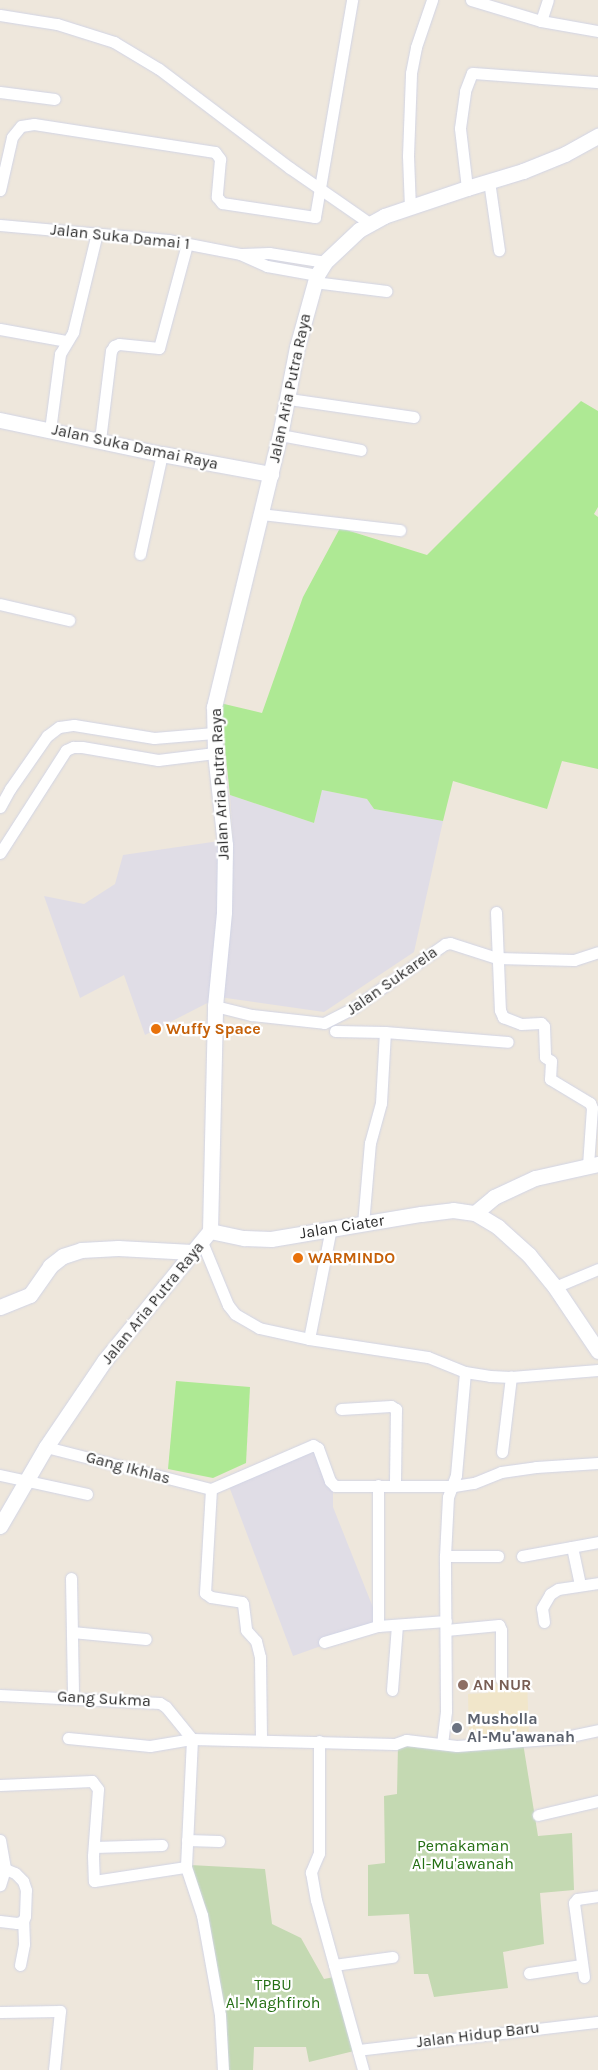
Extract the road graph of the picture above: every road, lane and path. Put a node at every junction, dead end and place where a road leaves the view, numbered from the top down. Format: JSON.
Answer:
{"nodes":[{"id":1,"x":352,"y":0,"type":"edge"},
{"id":2,"x":432,"y":0,"type":"edge"},
{"id":3,"x":470,"y":0,"type":"edge"},
{"id":4,"x":548,"y":0,"type":"edge"},
{"id":5,"x":0,"y":15,"type":"edge"},
{"id":6,"x":541,"y":21,"type":"junction"},
{"id":7,"x":598,"y":31,"type":"edge"},
{"id":8,"x":598,"y":82,"type":"edge"},
{"id":9,"x":0,"y":92,"type":"edge"},
{"id":10,"x":55,"y":99,"type":"dead end"},
{"id":11,"x":598,"y":136,"type":"edge"},
{"id":12,"x":489,"y":181,"type":"junction"},
{"id":13,"x":319,"y":187,"type":"junction"},
{"id":14,"x":467,"y":188,"type":"junction"},
{"id":15,"x":0,"y":190,"type":"edge"},
{"id":16,"x":410,"y":208,"type":"junction"},
{"id":17,"x":371,"y":224,"type":"junction"},
{"id":18,"x":0,"y":225,"type":"edge"},
{"id":19,"x":97,"y":234,"type":"junction"},
{"id":20,"x":186,"y":244,"type":"junction"},
{"id":21,"x":499,"y":250,"type":"dead end"},
{"id":22,"x":240,"y":254,"type":"junction"},
{"id":23,"x":324,"y":262,"type":"junction"},
{"id":24,"x":315,"y":279,"type":"junction"},
{"id":25,"x":386,"y":291,"type":"dead end"},
{"id":26,"x":0,"y":328,"type":"edge"},
{"id":27,"x":67,"y":340,"type":"junction"},
{"id":28,"x":289,"y":399,"type":"junction"},
{"id":29,"x":414,"y":417,"type":"dead end"},
{"id":30,"x":0,"y":421,"type":"edge"},
{"id":31,"x":50,"y":430,"type":"junction"},
{"id":32,"x":280,"y":436,"type":"junction"},
{"id":33,"x":100,"y":440,"type":"junction"},
{"id":34,"x":361,"y":450,"type":"dead end"},
{"id":35,"x":162,"y":454,"type":"junction"},
{"id":36,"x":271,"y":474,"type":"junction"},
{"id":37,"x":261,"y":514,"type":"junction"},
{"id":38,"x":400,"y":530,"type":"dead end"},
{"id":39,"x":140,"y":554,"type":"dead end"},
{"id":40,"x":0,"y":604,"type":"edge"},
{"id":41,"x":69,"y":620,"type":"dead end"},
{"id":42,"x":117,"y":732,"type":"junction"},
{"id":43,"x":214,"y":733,"type":"junction"},
{"id":44,"x":116,"y":753,"type":"junction"},
{"id":45,"x":215,"y":753,"type":"junction"},
{"id":46,"x":0,"y":807,"type":"edge"},
{"id":47,"x":0,"y":853,"type":"edge"},
{"id":48,"x":496,"y":912,"type":"dead end"},
{"id":49,"x":598,"y":952,"type":"edge"},
{"id":50,"x":497,"y":958,"type":"junction"},
{"id":51,"x":215,"y":1006,"type":"junction"},
{"id":52,"x":335,"y":1031,"type":"dead end"},
{"id":53,"x":385,"y":1032,"type":"junction"},
{"id":54,"x":508,"y":1042,"type":"dead end"},
{"id":55,"x":593,"y":1165,"type":"edge"},
{"id":56,"x":475,"y":1213,"type":"junction"},
{"id":57,"x":363,"y":1224,"type":"junction"},
{"id":58,"x":331,"y":1228,"type":"junction"},
{"id":59,"x":201,"y":1242,"type":"junction"},
{"id":60,"x":598,"y":1269,"type":"edge"},
{"id":61,"x":555,"y":1287,"type":"junction"},
{"id":62,"x":0,"y":1307,"type":"edge"},
{"id":63,"x":309,"y":1339,"type":"junction"},
{"id":64,"x":598,"y":1351,"type":"edge"},
{"id":65,"x":598,"y":1370,"type":"edge"},
{"id":66,"x":465,"y":1372,"type":"junction"},
{"id":67,"x":512,"y":1377,"type":"junction"},
{"id":68,"x":341,"y":1409,"type":"dead end"},
{"id":69,"x":46,"y":1446,"type":"junction"},
{"id":70,"x":502,"y":1452,"type":"dead end"},
{"id":71,"x":598,"y":1463,"type":"edge"},
{"id":72,"x":0,"y":1475,"type":"edge"},
{"id":73,"x":25,"y":1481,"type":"junction"},
{"id":74,"x":378,"y":1485,"type":"junction"},
{"id":75,"x":395,"y":1485,"type":"junction"},
{"id":76,"x":454,"y":1486,"type":"junction"},
{"id":77,"x":211,"y":1490,"type":"junction"},
{"id":78,"x":87,"y":1494,"type":"dead end"},
{"id":79,"x":0,"y":1526,"type":"edge"},
{"id":80,"x":598,"y":1542,"type":"edge"},
{"id":81,"x":572,"y":1547,"type":"junction"},
{"id":82,"x":445,"y":1556,"type":"junction"},
{"id":83,"x":498,"y":1556,"type":"dead end"},
{"id":84,"x":522,"y":1556,"type":"dead end"},
{"id":85,"x":71,"y":1578,"type":"dead end"},
{"id":86,"x":579,"y":1580,"type":"dead end"},
{"id":87,"x":598,"y":1583,"type":"edge"},
{"id":88,"x":544,"y":1622,"type":"dead end"},
{"id":89,"x":397,"y":1624,"type":"junction"},
{"id":90,"x":378,"y":1626,"type":"junction"},
{"id":91,"x":446,"y":1626,"type":"junction"},
{"id":92,"x":72,"y":1632,"type":"junction"},
{"id":93,"x":146,"y":1639,"type":"dead end"},
{"id":94,"x":324,"y":1642,"type":"dead end"},
{"id":95,"x":501,"y":1679,"type":"dead end"},
{"id":96,"x":392,"y":1690,"type":"dead end"},
{"id":97,"x":0,"y":1695,"type":"edge"},
{"id":98,"x":73,"y":1697,"type":"junction"},
{"id":99,"x":598,"y":1730,"type":"edge"},
{"id":100,"x":68,"y":1738,"type":"dead end"},
{"id":101,"x":192,"y":1738,"type":"junction"},
{"id":102,"x":261,"y":1740,"type":"junction"},
{"id":103,"x":319,"y":1741,"type":"junction"},
{"id":104,"x":442,"y":1744,"type":"junction"},
{"id":105,"x":0,"y":1785,"type":"edge"},
{"id":106,"x":598,"y":1801,"type":"edge"},
{"id":107,"x":538,"y":1815,"type":"dead end"},
{"id":108,"x":0,"y":1840,"type":"edge"},
{"id":109,"x":187,"y":1840,"type":"junction"},
{"id":110,"x":218,"y":1840,"type":"dead end"},
{"id":111,"x":162,"y":1845,"type":"dead end"},
{"id":112,"x":94,"y":1848,"type":"junction"},
{"id":113,"x":186,"y":1867,"type":"junction"},
{"id":114,"x":5,"y":1869,"type":"junction"},
{"id":115,"x":0,"y":1885,"type":"edge"},
{"id":116,"x":598,"y":1896,"type":"edge"},
{"id":117,"x":23,"y":1920,"type":"junction"},
{"id":118,"x":0,"y":1921,"type":"edge"},
{"id":119,"x":392,"y":1957,"type":"dead end"},
{"id":120,"x":20,"y":1965,"type":"dead end"},
{"id":121,"x":334,"y":1965,"type":"junction"},
{"id":122,"x":581,"y":1965,"type":"junction"},
{"id":123,"x":529,"y":1973,"type":"dead end"},
{"id":124,"x":584,"y":1977,"type":"dead end"},
{"id":125,"x":0,"y":2012,"type":"edge"},
{"id":126,"x":598,"y":2022,"type":"edge"},
{"id":127,"x":358,"y":2050,"type":"junction"},
{"id":128,"x":54,"y":2070,"type":"edge"},
{"id":129,"x":224,"y":2070,"type":"edge"},
{"id":130,"x":363,"y":2070,"type":"edge"}],
"edges":[{"from":1,"to":13,"type":"street"},
{"from":2,"to":16,"type":"street"},
{"from":3,"to":6,"type":"street"},
{"from":4,"to":6,"type":"street"},
{"from":5,"to":13,"type":"street"},
{"from":6,"to":7,"type":"street"},
{"from":8,"to":14,"type":"street"},
{"from":9,"to":10,"type":"street"},
{"from":11,"to":12,"type":"main road","name":"Jalan Aria Putra Raya"},
{"from":12,"to":14,"type":"main road","name":"Jalan Aria Putra Raya"},
{"from":12,"to":21,"type":"street"},
{"from":13,"to":15,"type":"street"},
{"from":13,"to":17,"type":"street"},
{"from":14,"to":16,"type":"main road","name":"Jalan Aria Putra Raya"},
{"from":16,"to":17,"type":"main road","name":"Jalan Aria Putra Raya"},
{"from":17,"to":23,"type":"main road","name":"Jalan Aria Putra Raya"},
{"from":18,"to":19,"type":"street","name":"Jalan Suka Damai 1"},
{"from":19,"to":20,"type":"street","name":"Jalan Suka Damai 1"},
{"from":19,"to":27,"type":"street"},
{"from":20,"to":22,"type":"street","name":"Jalan Suka Damai 1"},
{"from":20,"to":33,"type":"street"},
{"from":22,"to":23,"type":"street","name":"Jalan Suka Damai 1"},
{"from":22,"to":24,"type":"street","name":"Jalan Suka Damai 1"},
{"from":23,"to":24,"type":"main road","name":"Jalan Aria Putra Raya"},
{"from":24,"to":25,"type":"street","name":"Jalan Suka Damai 1"},
{"from":24,"to":28,"type":"main road","name":"Jalan Aria Putra Raya"},
{"from":26,"to":27,"type":"street"},
{"from":27,"to":31,"type":"street"},
{"from":28,"to":29,"type":"street"},
{"from":28,"to":32,"type":"main road","name":"Jalan Aria Putra Raya"},
{"from":30,"to":31,"type":"main road","name":"Jalan Suka Damai Raya"},
{"from":31,"to":33,"type":"main road","name":"Jalan Suka Damai Raya"},
{"from":32,"to":34,"type":"street"},
{"from":32,"to":36,"type":"main road","name":"Jalan Aria Putra Raya"},
{"from":33,"to":35,"type":"main road","name":"Jalan Suka Damai Raya"},
{"from":35,"to":36,"type":"main road","name":"Jalan Suka Damai Raya"},
{"from":35,"to":39,"type":"street"},
{"from":36,"to":37,"type":"main road","name":"Jalan Aria Putra Raya"},
{"from":37,"to":38,"type":"street"},
{"from":37,"to":43,"type":"main road","name":"Jalan Aria Putra Raya"},
{"from":40,"to":41,"type":"street"},
{"from":42,"to":43,"type":"street"},
{"from":42,"to":44,"type":"street"},
{"from":42,"to":46,"type":"street"},
{"from":43,"to":45,"type":"main road","name":"Jalan Aria Putra Raya"},
{"from":44,"to":45,"type":"street"},
{"from":44,"to":47,"type":"street"},
{"from":45,"to":51,"type":"main road","name":"Jalan Aria Putra Raya"},
{"from":48,"to":50,"type":"street"},
{"from":49,"to":50,"type":"street","name":"Jalan Sukarela"},
{"from":50,"to":51,"type":"street","name":"Jalan Sukarela"},
{"from":50,"to":55,"type":"street"},
{"from":51,"to":59,"type":"main road","name":"Jalan Aria Putra Raya"},
{"from":52,"to":53,"type":"street"},
{"from":53,"to":54,"type":"street"},
{"from":53,"to":57,"type":"street"},
{"from":55,"to":56,"type":"main road"},
{"from":56,"to":57,"type":"main road","name":"Jalan Ciater"},
{"from":56,"to":61,"type":"main road"},
{"from":57,"to":58,"type":"main road","name":"Jalan Ciater"},
{"from":58,"to":59,"type":"main road","name":"Jalan Ciater"},
{"from":58,"to":63,"type":"street"},
{"from":59,"to":62,"type":"main road","name":"Jalan Ciater"},
{"from":59,"to":63,"type":"street"},
{"from":59,"to":69,"type":"main road","name":"Jalan Aria Putra Raya"},
{"from":60,"to":61,"type":"street"},
{"from":61,"to":64,"type":"main road"},
{"from":63,"to":66,"type":"street"},
{"from":65,"to":67,"type":"street"},
{"from":66,"to":67,"type":"street"},
{"from":66,"to":76,"type":"street"},
{"from":67,"to":70,"type":"street"},
{"from":68,"to":75,"type":"street"},
{"from":69,"to":73,"type":"main road","name":"Jalan Aria Putra Raya"},
{"from":69,"to":77,"type":"street","name":"Gang Ikhlas"},
{"from":71,"to":76,"type":"street"},
{"from":72,"to":73,"type":"street"},
{"from":73,"to":78,"type":"street"},
{"from":73,"to":79,"type":"main road","name":"Jalan Aria Putra Raya"},
{"from":74,"to":75,"type":"street"},
{"from":74,"to":77,"type":"street"},
{"from":74,"to":90,"type":"street"},
{"from":75,"to":76,"type":"street"},
{"from":76,"to":82,"type":"street"},
{"from":77,"to":102,"type":"street"},
{"from":80,"to":81,"type":"street"},
{"from":81,"to":84,"type":"street"},
{"from":81,"to":86,"type":"street"},
{"from":82,"to":83,"type":"street"},
{"from":82,"to":91,"type":"street"},
{"from":85,"to":92,"type":"street"},
{"from":87,"to":88,"type":"street"},
{"from":89,"to":90,"type":"street"},
{"from":89,"to":91,"type":"street"},
{"from":89,"to":96,"type":"street"},
{"from":90,"to":94,"type":"street"},
{"from":91,"to":95,"type":"street"},
{"from":91,"to":104,"type":"street"},
{"from":92,"to":93,"type":"street"},
{"from":92,"to":98,"type":"street"},
{"from":97,"to":98,"type":"street","name":"Gang Sukma"},
{"from":98,"to":101,"type":"street","name":"Gang Sukma"},
{"from":99,"to":104,"type":"street"},
{"from":100,"to":101,"type":"street"},
{"from":101,"to":102,"type":"street"},
{"from":101,"to":109,"type":"street"},
{"from":102,"to":103,"type":"street"},
{"from":103,"to":104,"type":"street"},
{"from":103,"to":121,"type":"street"},
{"from":105,"to":112,"type":"street"},
{"from":106,"to":107,"type":"street"},
{"from":108,"to":114,"type":"street"},
{"from":109,"to":110,"type":"street"},
{"from":109,"to":113,"type":"street"},
{"from":111,"to":112,"type":"street"},
{"from":112,"to":113,"type":"street"},
{"from":113,"to":129,"type":"street"},
{"from":114,"to":115,"type":"street"},
{"from":114,"to":117,"type":"street"},
{"from":116,"to":122,"type":"street"},
{"from":117,"to":118,"type":"street"},
{"from":117,"to":120,"type":"street"},
{"from":119,"to":121,"type":"street"},
{"from":121,"to":127,"type":"street"},
{"from":122,"to":123,"type":"street"},
{"from":122,"to":124,"type":"street"},
{"from":125,"to":128,"type":"street"},
{"from":126,"to":127,"type":"street","name":"Jalan Hidup Baru"},
{"from":127,"to":130,"type":"street"}]}
